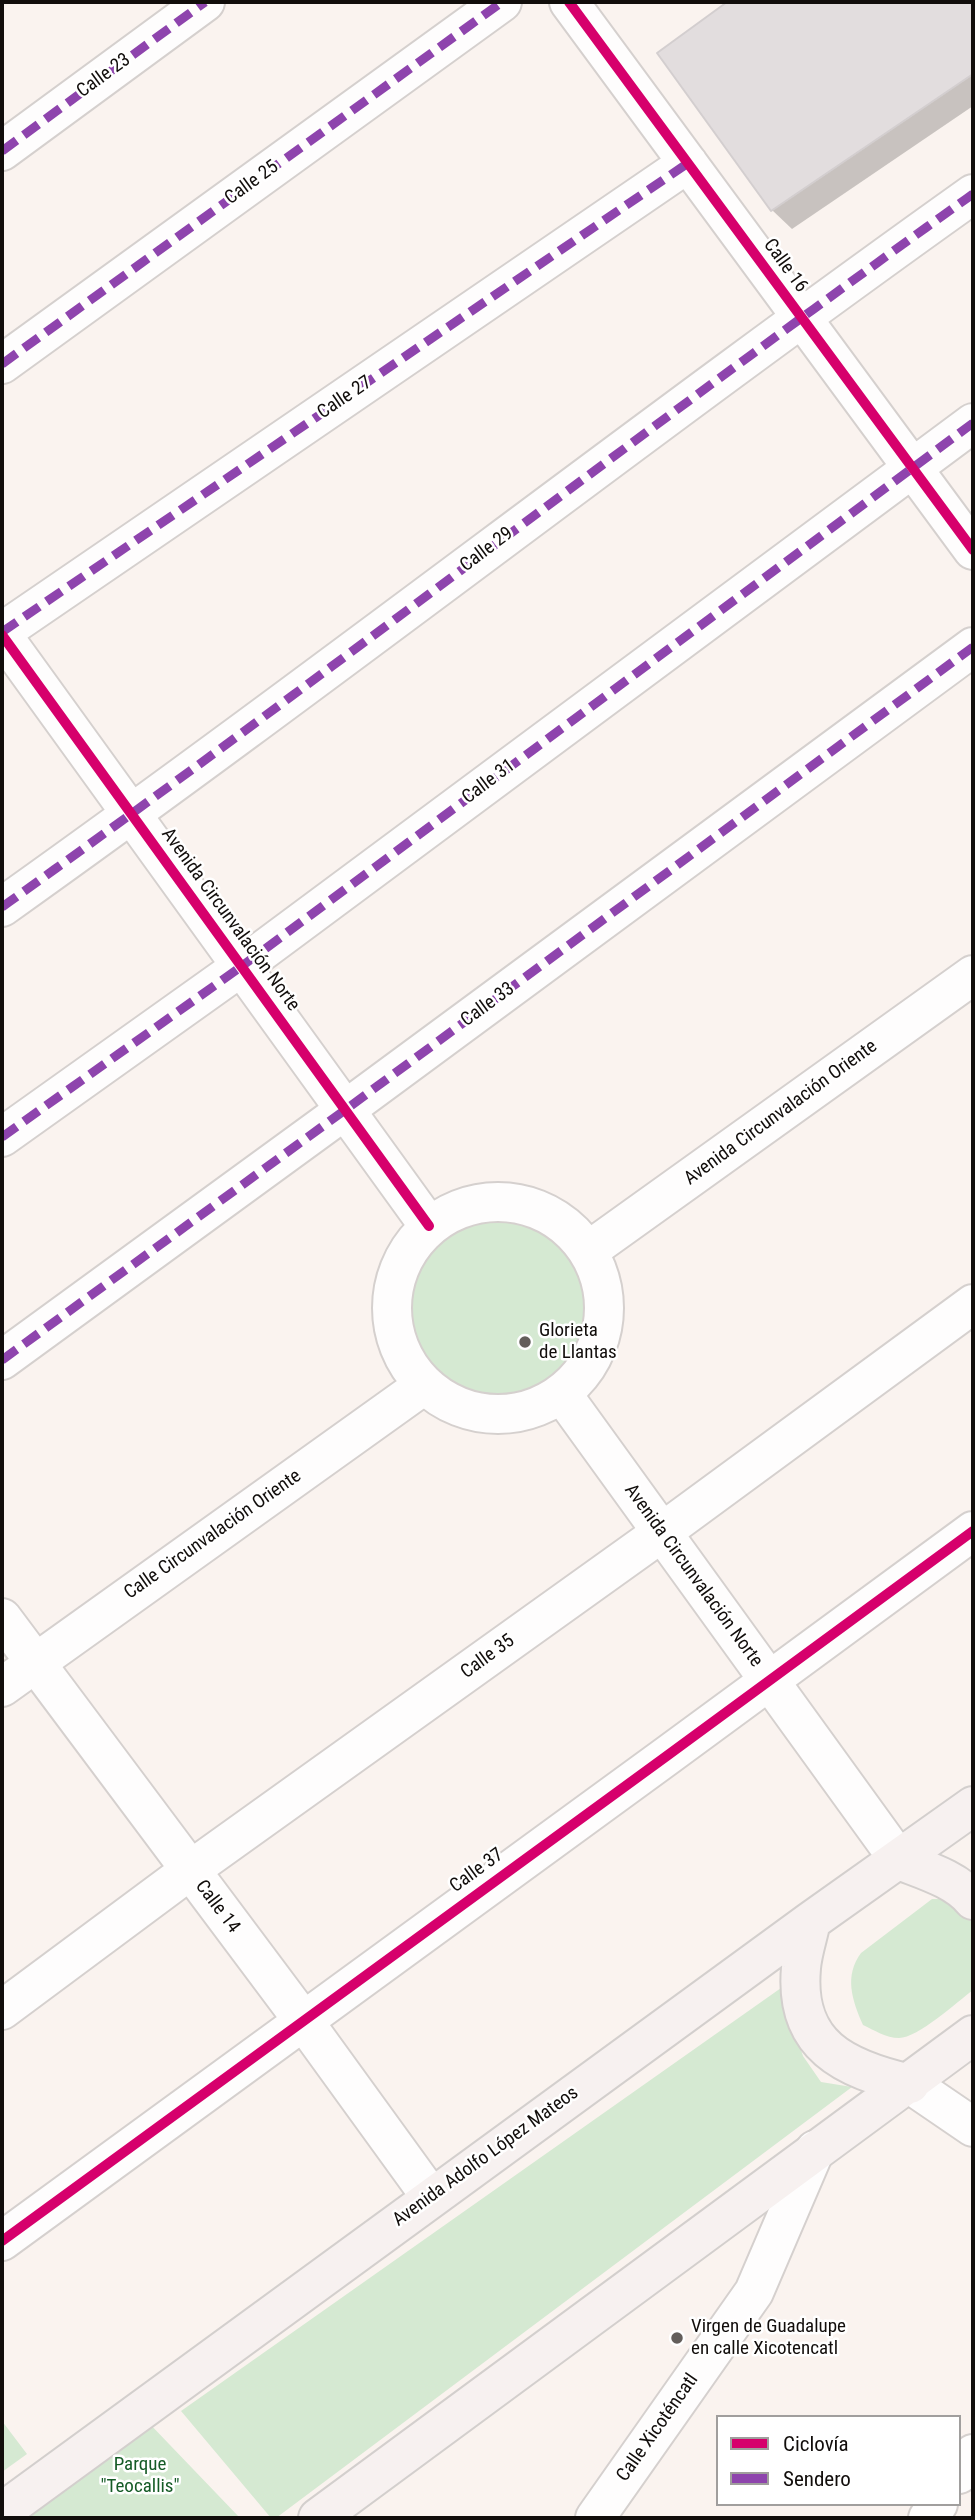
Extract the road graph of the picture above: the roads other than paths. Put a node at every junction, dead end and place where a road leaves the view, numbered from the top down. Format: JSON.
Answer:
{"nodes":[{"id":1,"x":205,"y":2,"type":"edge"},
{"id":2,"x":502,"y":2,"type":"edge"},
{"id":3,"x":569,"y":2,"type":"edge"},
{"id":4,"x":2,"y":150,"type":"edge"},
{"id":5,"x":688,"y":163,"type":"junction"},
{"id":6,"x":973,"y":194,"type":"edge"},
{"id":7,"x":801,"y":317,"type":"junction"},
{"id":8,"x":2,"y":364,"type":"edge"},
{"id":9,"x":973,"y":423,"type":"edge"},
{"id":10,"x":912,"y":467,"type":"junction"},
{"id":11,"x":973,"y":550,"type":"edge"},
{"id":12,"x":2,"y":634,"type":"edge"},
{"id":13,"x":973,"y":647,"type":"edge"},
{"id":14,"x":131,"y":815,"type":"junction"},
{"id":15,"x":2,"y":907,"type":"edge"},
{"id":16,"x":242,"y":966,"type":"junction"},
{"id":17,"x":973,"y":975,"type":"edge"},
{"id":18,"x":345,"y":1110,"type":"junction"},
{"id":19,"x":2,"y":1137,"type":"edge"},
{"id":20,"x":429,"y":1226,"type":"junction"},
{"id":21,"x":589,"y":1251,"type":"junction"},
{"id":22,"x":973,"y":1304,"type":"edge"},
{"id":23,"x":2,"y":1360,"type":"edge"},
{"id":24,"x":424,"y":1385,"type":"junction"},
{"id":25,"x":562,"y":1394,"type":"junction"},
{"id":26,"x":973,"y":1531,"type":"edge"},
{"id":27,"x":661,"y":1533,"type":"junction"},
{"id":28,"x":2,"y":1618,"type":"edge"},
{"id":29,"x":33,"y":1663,"type":"junction"},
{"id":30,"x":769,"y":1682,"type":"junction"},
{"id":31,"x":2,"y":1686,"type":"edge"},
{"id":32,"x":973,"y":1806,"type":"edge"},
{"id":33,"x":900,"y":1860,"type":"junction"},
{"id":34,"x":189,"y":1871,"type":"junction"},
{"id":35,"x":973,"y":1900,"type":"edge"},
{"id":36,"x":811,"y":1921,"type":"junction"},
{"id":37,"x":2,"y":2010,"type":"edge"},
{"id":38,"x":302,"y":2019,"type":"junction"},
{"id":39,"x":973,"y":2035,"type":"edge"},
{"id":40,"x":910,"y":2084,"type":"junction"},
{"id":41,"x":973,"y":2127,"type":"edge"},
{"id":42,"x":815,"y":2150,"type":"junction"},
{"id":43,"x":431,"y":2197,"type":"junction"},
{"id":44,"x":2,"y":2241,"type":"edge"},
{"id":45,"x":973,"y":2454,"type":"edge"},
{"id":46,"x":961,"y":2471,"type":"edge"},
{"id":47,"x":2,"y":2512,"type":"edge"},
{"id":48,"x":318,"y":2518,"type":"edge"},
{"id":49,"x":595,"y":2518,"type":"edge"}],
"edges":[{"from":1,"to":4,"type":"street","name":"Calle 23"},
{"from":2,"to":8,"type":"street","name":"Calle 25"},
{"from":3,"to":5,"type":"street","name":"Calle 16"},
{"from":5,"to":7,"type":"street","name":"Calle 16"},
{"from":5,"to":12,"type":"street","name":"Calle 27"},
{"from":6,"to":7,"type":"street","name":"Calle 29"},
{"from":7,"to":10,"type":"street","name":"Calle 16"},
{"from":7,"to":14,"type":"street","name":"Calle 29"},
{"from":9,"to":10,"type":"street","name":"Calle 31"},
{"from":10,"to":11,"type":"street","name":"Calle 16"},
{"from":10,"to":16,"type":"street","name":"Calle 31"},
{"from":12,"to":14,"type":"street","name":"Avenida Circunvalación Norte"},
{"from":13,"to":18,"type":"street","name":"Calle 33"},
{"from":14,"to":15,"type":"street","name":"Calle 29"},
{"from":14,"to":16,"type":"street","name":"Avenida Circunvalación Norte"},
{"from":16,"to":18,"type":"street","name":"Avenida Circunvalación Norte"},
{"from":16,"to":19,"type":"street","name":"Calle 31"},
{"from":17,"to":21,"type":"street","name":"Avenida Circunvalación Oriente"},
{"from":18,"to":20,"type":"street","name":"Avenida Circunvalación Norte"},
{"from":18,"to":23,"type":"street","name":"Calle 33"},
{"from":20,"to":21,"type":"street"},
{"from":20,"to":24,"type":"street"},
{"from":21,"to":25,"type":"street"},
{"from":22,"to":27,"type":"street","name":"Calle 35"},
{"from":24,"to":25,"type":"street"},
{"from":24,"to":29,"type":"street","name":"Calle Circunvalación Oriente"},
{"from":25,"to":27,"type":"street","name":"Avenida Circunvalación Norte"},
{"from":26,"to":30,"type":"street","name":"Calle 37"},
{"from":27,"to":30,"type":"street","name":"Avenida Circunvalación Norte"},
{"from":27,"to":34,"type":"street","name":"Calle 35"},
{"from":28,"to":29,"type":"street","name":"Calle 14"},
{"from":29,"to":31,"type":"street","name":"Calle Circunvalación Oriente"},
{"from":29,"to":34,"type":"street","name":"Calle 14"},
{"from":30,"to":33,"type":"street","name":"Avenida Circunvalación Norte"},
{"from":30,"to":38,"type":"street","name":"Calle 37"},
{"from":32,"to":33,"type":"main road","name":"Avenida Adolfo López Mateos"},
{"from":33,"to":35,"type":"main road"},
{"from":33,"to":36,"type":"main road","name":"Avenida Adolfo López Mateos"},
{"from":34,"to":37,"type":"street","name":"Calle 35"},
{"from":34,"to":38,"type":"street","name":"Calle 14"},
{"from":36,"to":40,"type":"main road"},
{"from":36,"to":43,"type":"main road","name":"Avenida Adolfo López Mateos"},
{"from":38,"to":43,"type":"street","name":"Calle 14"},
{"from":38,"to":44,"type":"street","name":"Calle 37"},
{"from":39,"to":40,"type":"main road"},
{"from":40,"to":41,"type":"street"},
{"from":40,"to":42,"type":"main road"},
{"from":42,"to":48,"type":"main road"},
{"from":42,"to":49,"type":"street","name":"Calle Xicoténcatl"},
{"from":43,"to":47,"type":"main road","name":"Avenida Adolfo López Mateos"},
{"from":45,"to":46,"type":"street"}]}
